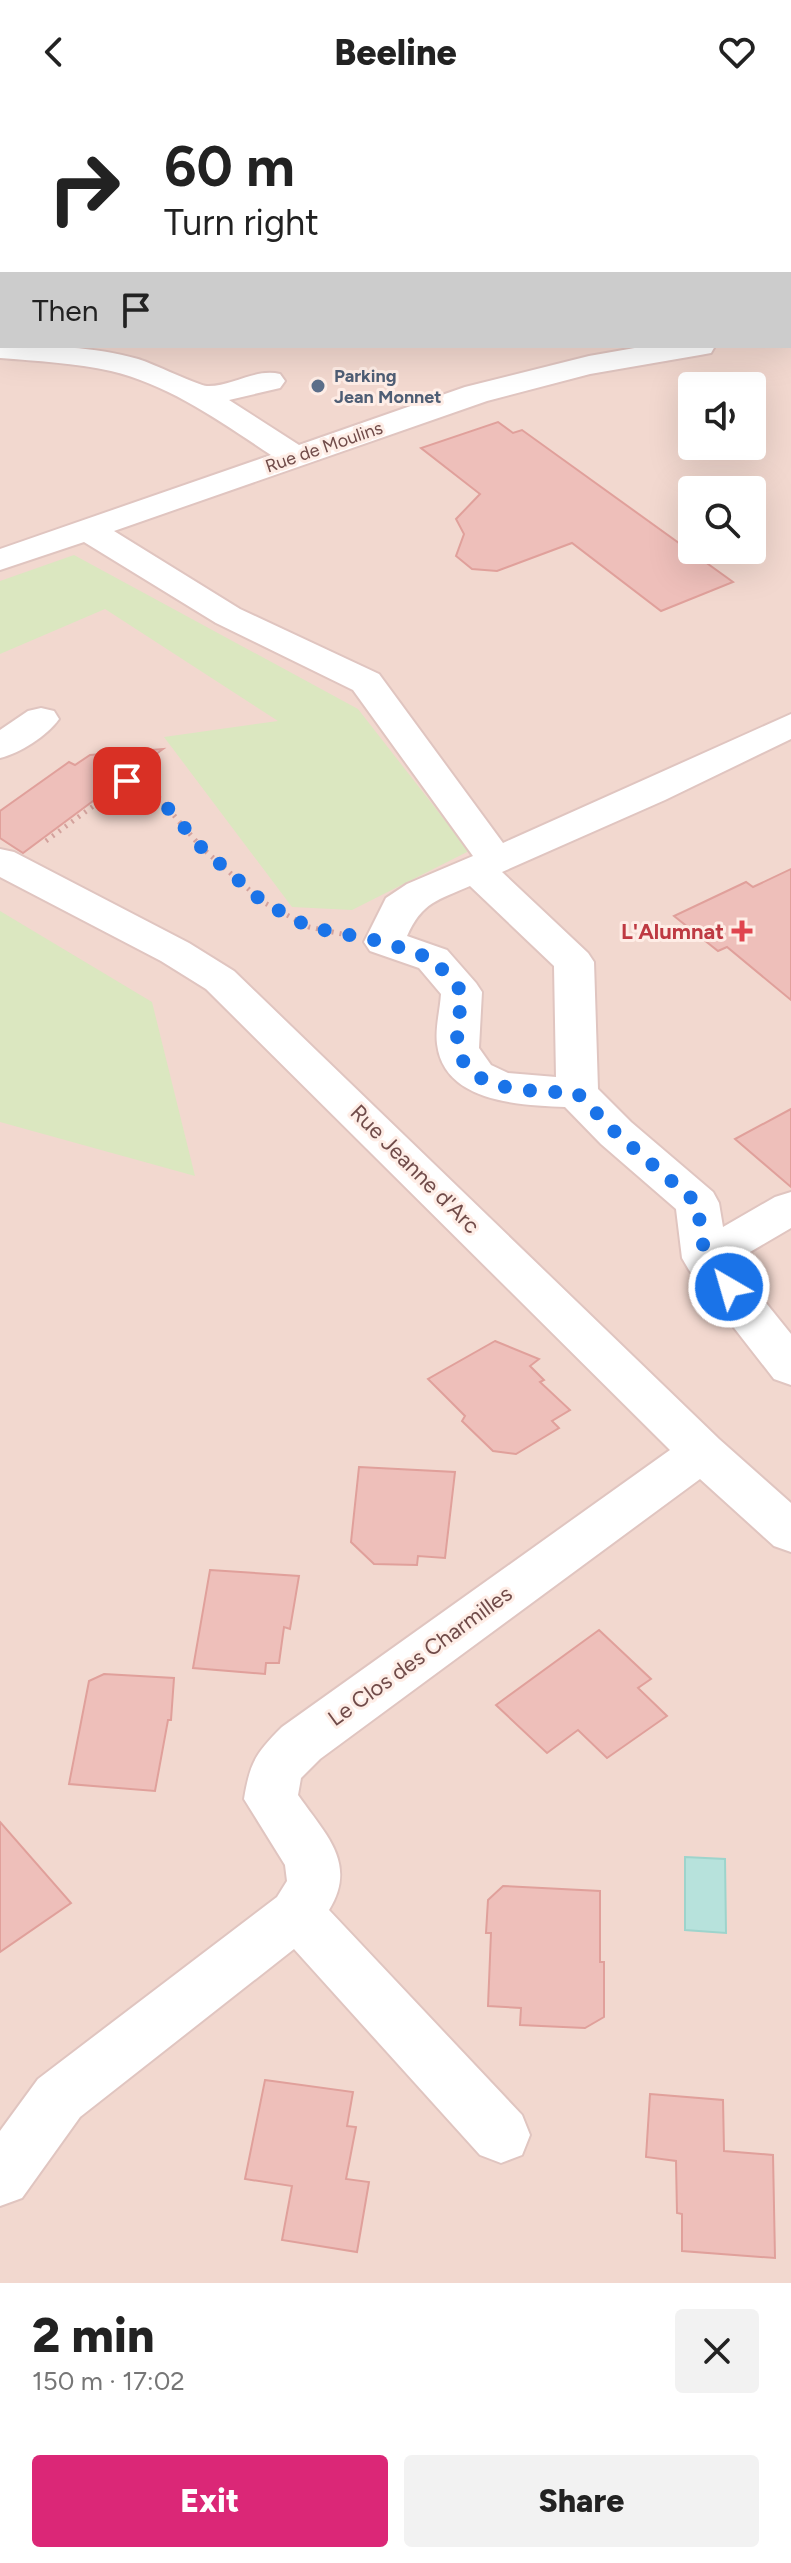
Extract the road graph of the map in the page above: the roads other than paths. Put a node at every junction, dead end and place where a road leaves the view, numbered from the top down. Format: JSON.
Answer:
{"nodes":[{"id":1,"x":676,"y":348,"type":"edge"},
{"id":2,"x":0,"y":349,"type":"edge"},
{"id":3,"x":579,"y":356,"type":"edge"},
{"id":4,"x":269,"y":381,"type":"dead end"},
{"id":5,"x":202,"y":397,"type":"junction"},
{"id":6,"x":296,"y":457,"type":"junction"},
{"id":7,"x":87,"y":529,"type":"junction"},
{"id":8,"x":0,"y":560,"type":"edge"},
{"id":9,"x":41,"y":719,"type":"dead end"},
{"id":10,"x":791,"y":725,"type":"edge"},
{"id":11,"x":0,"y":747,"type":"edge"},
{"id":12,"x":486,"y":866,"type":"junction"},
{"id":13,"x":9,"y":874,"type":"edge"},
{"id":14,"x":577,"y":1093,"type":"junction"},
{"id":15,"x":791,"y":1208,"type":"edge"},
{"id":16,"x":705,"y":1258,"type":"junction"},
{"id":17,"x":791,"y":1367,"type":"edge"},
{"id":18,"x":702,"y":1452,"type":"junction"},
{"id":19,"x":791,"y":1532,"type":"edge"},
{"id":20,"x":297,"y":1914,"type":"junction"},
{"id":21,"x":501,"y":2135,"type":"dead end"},
{"id":22,"x":1,"y":2178,"type":"edge"}],
"edges":[{"from":1,"to":3,"type":"street","name":"Rue de Moulins"},
{"from":2,"to":5,"type":"street"},
{"from":3,"to":6,"type":"street","name":"Rue de Moulins"},
{"from":4,"to":5,"type":"street"},
{"from":5,"to":6,"type":"street"},
{"from":6,"to":7,"type":"street","name":"Rue de Moulins"},
{"from":7,"to":8,"type":"street","name":"Rue de Moulins"},
{"from":7,"to":12,"type":"street"},
{"from":9,"to":11,"type":"street"},
{"from":10,"to":12,"type":"street"},
{"from":12,"to":14,"type":"street"},
{"from":12,"to":14,"type":"street"},
{"from":13,"to":18,"type":"street","name":"Rue Jeanne d'Arc"},
{"from":14,"to":16,"type":"street"},
{"from":15,"to":16,"type":"street"},
{"from":16,"to":17,"type":"street"},
{"from":18,"to":19,"type":"street","name":"Rue Jeanne d'Arc"},
{"from":18,"to":20,"type":"street","name":"Le Clos des Charmilles"},
{"from":20,"to":21,"type":"street"},
{"from":20,"to":22,"type":"street","name":"Le Clos des Charmilles"}]}
